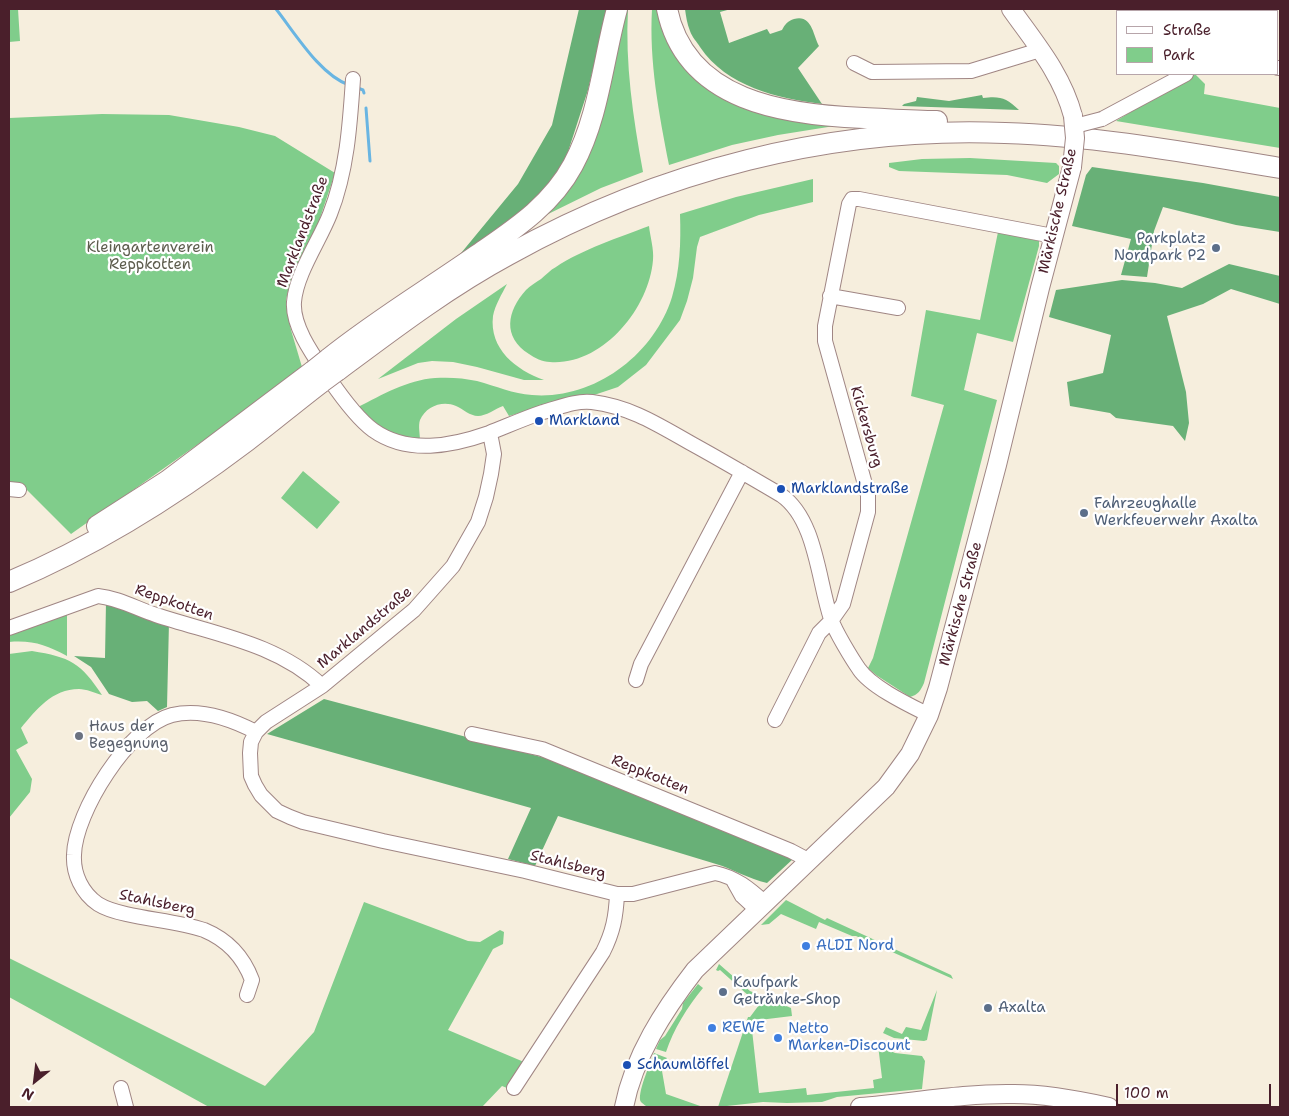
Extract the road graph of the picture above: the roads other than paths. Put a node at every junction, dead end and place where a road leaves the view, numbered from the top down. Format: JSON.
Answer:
{"nodes":[{"id":1,"x":617,"y":9,"type":"edge"},
{"id":2,"x":667,"y":9,"type":"edge"},
{"id":3,"x":1017,"y":11,"type":"edge"},
{"id":4,"x":1040,"y":50,"type":"junction"},
{"id":5,"x":854,"y":64,"type":"dead end"},
{"id":6,"x":1184,"y":75,"type":"edge"},
{"id":7,"x":352,"y":86,"type":"dead end"},
{"id":8,"x":960,"y":120,"type":"junction"},
{"id":9,"x":1074,"y":121,"type":"junction"},
{"id":10,"x":1280,"y":156,"type":"edge"},
{"id":11,"x":694,"y":168,"type":"junction"},
{"id":12,"x":1280,"y":168,"type":"edge"},
{"id":13,"x":630,"y":191,"type":"junction"},
{"id":14,"x":1054,"y":236,"type":"junction"},
{"id":15,"x":439,"y":282,"type":"junction"},
{"id":16,"x":830,"y":296,"type":"junction"},
{"id":17,"x":898,"y":308,"type":"dead end"},
{"id":18,"x":325,"y":371,"type":"junction"},
{"id":19,"x":490,"y":433,"type":"junction"},
{"id":20,"x":742,"y":472,"type":"junction"},
{"id":21,"x":9,"y":570,"type":"edge"},
{"id":22,"x":9,"y":582,"type":"edge"},
{"id":23,"x":831,"y":621,"type":"junction"},
{"id":24,"x":9,"y":628,"type":"edge"},
{"id":25,"x":636,"y":680,"type":"dead end"},
{"id":26,"x":322,"y":686,"type":"junction"},
{"id":27,"x":929,"y":715,"type":"junction"},
{"id":28,"x":775,"y":720,"type":"dead end"},
{"id":29,"x":256,"y":732,"type":"junction"},
{"id":30,"x":472,"y":734,"type":"dead end"},
{"id":31,"x":810,"y":861,"type":"junction"},
{"id":32,"x":617,"y":894,"type":"junction"},
{"id":33,"x":761,"y":907,"type":"junction"},
{"id":34,"x":247,"y":995,"type":"dead end"},
{"id":35,"x":121,"y":1088,"type":"dead end"},
{"id":36,"x":514,"y":1088,"type":"dead end"},
{"id":37,"x":126,"y":1107,"type":"edge"},
{"id":38,"x":624,"y":1107,"type":"edge"},
{"id":39,"x":860,"y":1107,"type":"edge"},
{"id":40,"x":1109,"y":1107,"type":"edge"}],
"edges":[{"from":1,"to":15,"type":"highway"},
{"from":2,"to":8,"type":"highway"},
{"from":3,"to":4,"type":"main road","name":"Märkische Straße"},
{"from":4,"to":5,"type":"street"},
{"from":4,"to":9,"type":"main road","name":"Märkische Straße"},
{"from":6,"to":9,"type":"street","bridge":true},
{"from":7,"to":19,"type":"street","name":"Marklandstraße"},
{"from":8,"to":10,"type":"highway"},
{"from":8,"to":11,"type":"highway"},
{"from":9,"to":14,"type":"main road","name":"Märkische Straße","bridge":true},
{"from":11,"to":12,"type":"highway"},
{"from":11,"to":13,"type":"highway"},
{"from":13,"to":15,"type":"highway"},
{"from":13,"to":18,"type":"highway"},
{"from":14,"to":16,"type":"street","name":"Kickersburg"},
{"from":14,"to":27,"type":"main road","name":"Märkische Straße"},
{"from":15,"to":18,"type":"highway"},
{"from":16,"to":17,"type":"street"},
{"from":16,"to":23,"type":"street","name":"Kickersburg"},
{"from":18,"to":21,"type":"highway"},
{"from":18,"to":22,"type":"highway"},
{"from":19,"to":20,"type":"street","name":"Marklandstraße"},
{"from":19,"to":26,"type":"street","name":"Marklandstraße"},
{"from":20,"to":23,"type":"street","name":"Marklandstraße"},
{"from":20,"to":25,"type":"street"},
{"from":23,"to":27,"type":"street","name":"Marklandstraße"},
{"from":23,"to":28,"type":"street"},
{"from":24,"to":26,"type":"street","name":"Reppkotten"},
{"from":26,"to":29,"type":"street"},
{"from":27,"to":31,"type":"main road","name":"Märkische Straße"},
{"from":29,"to":32,"type":"street","name":"Stahlsberg"},
{"from":29,"to":34,"type":"street","name":"Stahlsberg"},
{"from":30,"to":31,"type":"street","name":"Reppkotten"},
{"from":31,"to":33,"type":"main road","name":"Märkische Straße"},
{"from":32,"to":33,"type":"street","name":"Stahlsberg"},
{"from":32,"to":36,"type":"street","name":"Stahlsberg"},
{"from":33,"to":38,"type":"main road","name":"Märkische Straße"},
{"from":35,"to":37,"type":"street"},
{"from":39,"to":40,"type":"main road"}]}
